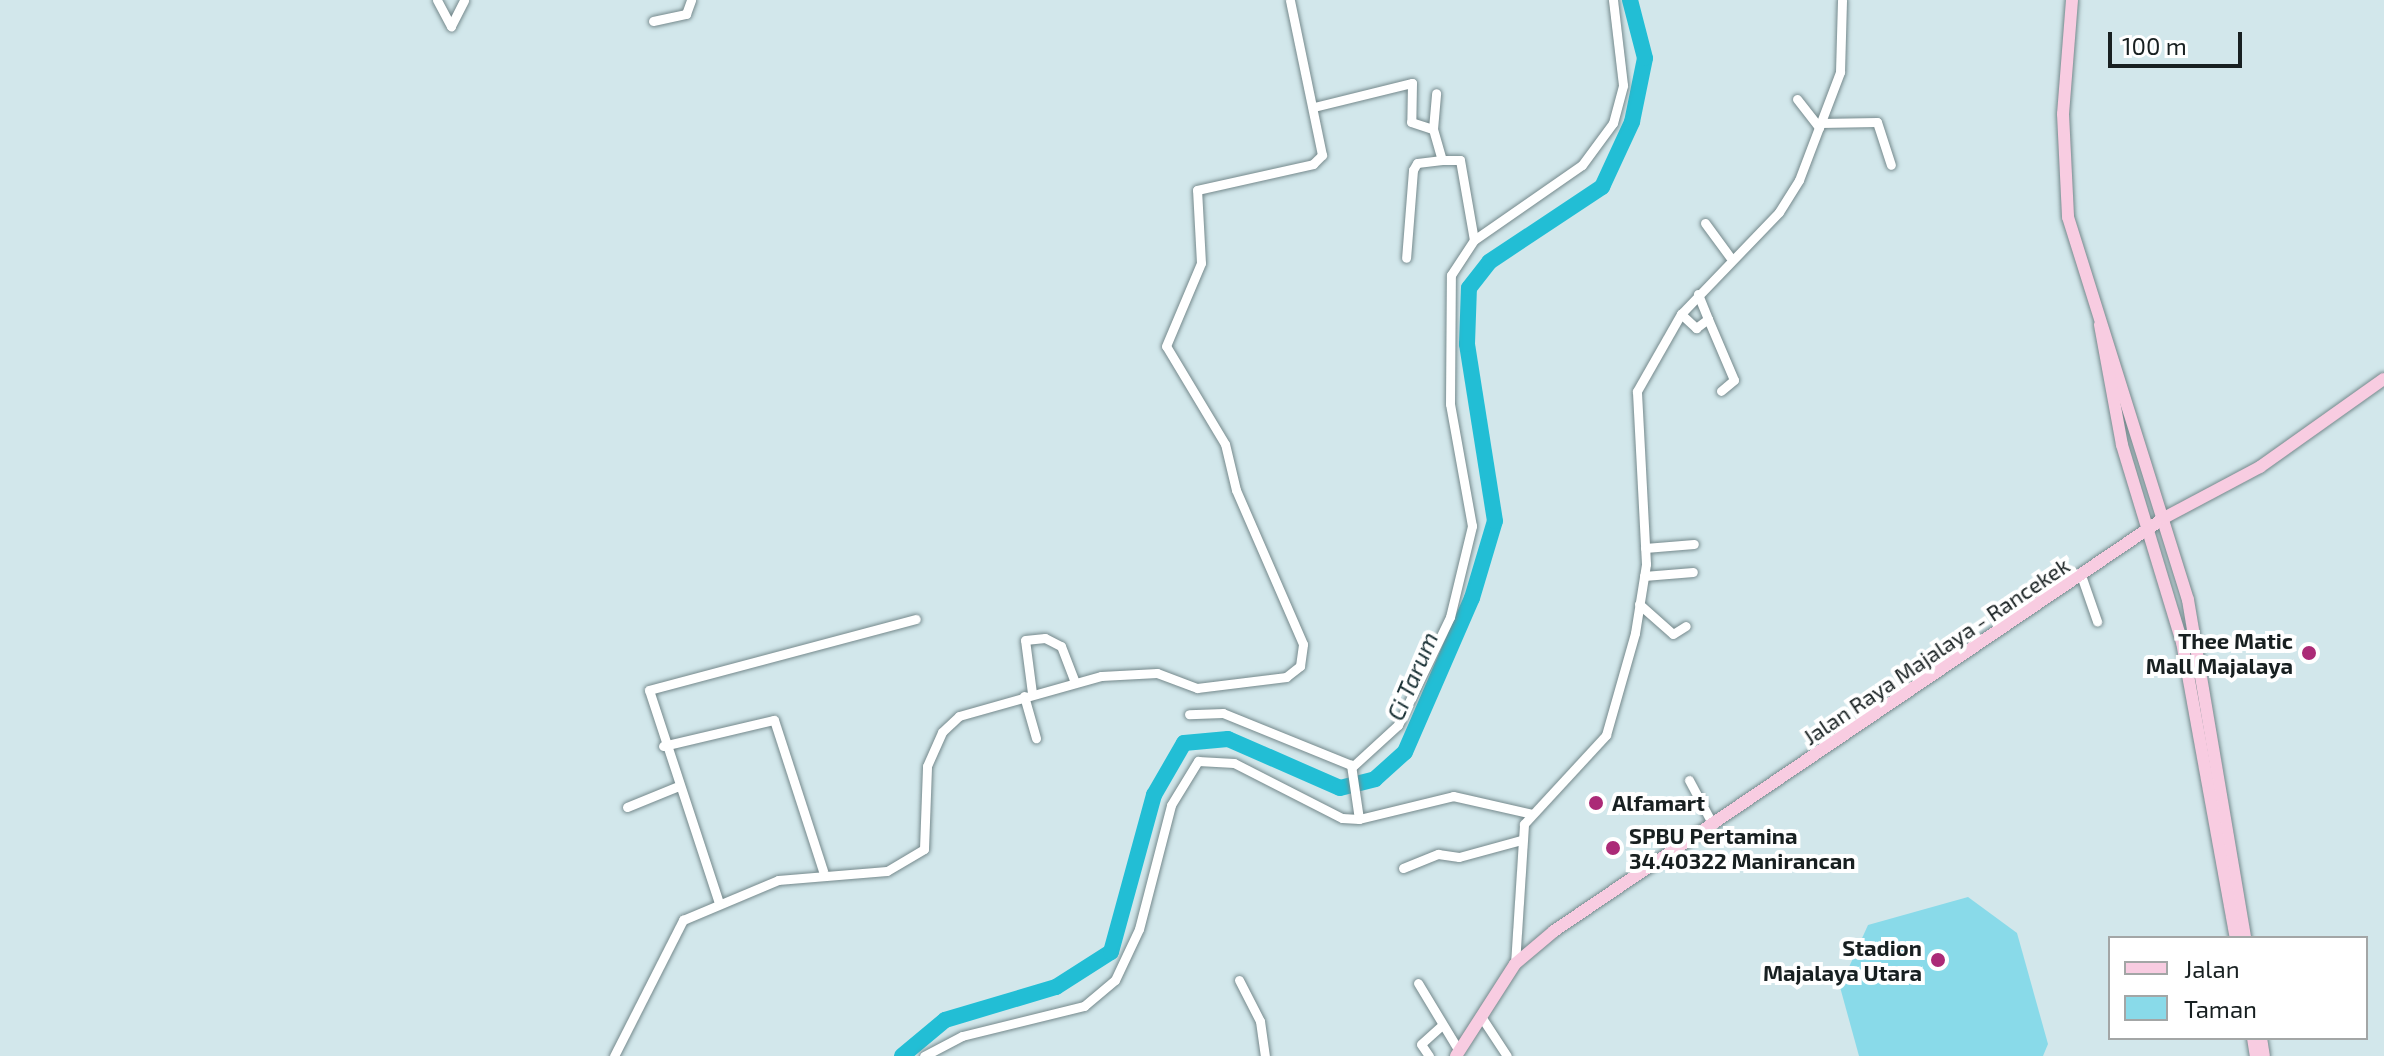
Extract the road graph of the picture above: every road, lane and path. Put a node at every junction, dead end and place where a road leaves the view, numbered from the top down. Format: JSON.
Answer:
{"nodes":[{"id":1,"x":437,"y":0,"type":"edge"},
{"id":2,"x":464,"y":0,"type":"edge"},
{"id":3,"x":691,"y":0,"type":"edge"},
{"id":4,"x":1290,"y":0,"type":"edge"},
{"id":5,"x":1613,"y":0,"type":"edge"},
{"id":6,"x":1842,"y":0,"type":"edge"},
{"id":7,"x":2072,"y":0,"type":"edge"},
{"id":8,"x":653,"y":21,"type":"dead end"},
{"id":9,"x":1436,"y":93,"type":"dead end"},
{"id":10,"x":1797,"y":99,"type":"dead end"},
{"id":11,"x":1314,"y":107,"type":"junction"},
{"id":12,"x":1819,"y":125,"type":"junction"},
{"id":13,"x":1433,"y":129,"type":"junction"},
{"id":14,"x":1442,"y":160,"type":"junction"},
{"id":15,"x":1891,"y":165,"type":"dead end"},
{"id":16,"x":1705,"y":223,"type":"dead end"},
{"id":17,"x":1474,"y":240,"type":"junction"},
{"id":18,"x":1730,"y":257,"type":"junction"},
{"id":19,"x":1406,"y":258,"type":"dead end"},
{"id":20,"x":1698,"y":294,"type":"junction"},
{"id":21,"x":1681,"y":314,"type":"junction"},
{"id":22,"x":1708,"y":319,"type":"junction"},
{"id":23,"x":2100,"y":322,"type":"junction"},
{"id":24,"x":2384,"y":379,"type":"edge"},
{"id":25,"x":1721,"y":391,"type":"dead end"},
{"id":26,"x":2164,"y":518,"type":"junction"},
{"id":27,"x":2150,"y":529,"type":"junction"},
{"id":28,"x":1694,"y":544,"type":"dead end"},
{"id":29,"x":1645,"y":548,"type":"junction"},
{"id":30,"x":1693,"y":572,"type":"dead end"},
{"id":31,"x":1644,"y":576,"type":"junction"},
{"id":32,"x":2082,"y":578,"type":"junction"},
{"id":33,"x":1639,"y":604,"type":"junction"},
{"id":34,"x":916,"y":619,"type":"dead end"},
{"id":35,"x":2097,"y":621,"type":"dead end"},
{"id":36,"x":1686,"y":626,"type":"dead end"},
{"id":37,"x":1075,"y":682,"type":"junction"},
{"id":38,"x":1028,"y":695,"type":"junction"},
{"id":39,"x":1189,"y":714,"type":"dead end"},
{"id":40,"x":1036,"y":738,"type":"dead end"},
{"id":41,"x":663,"y":746,"type":"junction"},
{"id":42,"x":1352,"y":768,"type":"junction"},
{"id":43,"x":1689,"y":780,"type":"dead end"},
{"id":44,"x":676,"y":787,"type":"junction"},
{"id":45,"x":627,"y":807,"type":"dead end"},
{"id":46,"x":1532,"y":814,"type":"junction"},
{"id":47,"x":1359,"y":816,"type":"junction"},
{"id":48,"x":1713,"y":825,"type":"junction"},
{"id":49,"x":1521,"y":840,"type":"junction"},
{"id":50,"x":1403,"y":868,"type":"dead end"},
{"id":51,"x":823,"y":871,"type":"junction"},
{"id":52,"x":719,"y":903,"type":"junction"},
{"id":53,"x":2236,"y":936,"type":"edge"},
{"id":54,"x":2245,"y":936,"type":"edge"},
{"id":55,"x":1515,"y":964,"type":"junction"},
{"id":56,"x":1239,"y":980,"type":"dead end"},
{"id":57,"x":1418,"y":983,"type":"dead end"},
{"id":58,"x":1482,"y":1018,"type":"junction"},
{"id":59,"x":1442,"y":1025,"type":"junction"},
{"id":60,"x":1457,"y":1054,"type":"edge"},
{"id":61,"x":614,"y":1056,"type":"edge"},
{"id":62,"x":924,"y":1056,"type":"edge"},
{"id":63,"x":1265,"y":1056,"type":"edge"},
{"id":64,"x":1429,"y":1056,"type":"edge"},
{"id":65,"x":1507,"y":1056,"type":"edge"}],
"edges":[{"from":1,"to":2,"type":"street"},
{"from":3,"to":8,"type":"street"},
{"from":4,"to":11,"type":"street"},
{"from":5,"to":17,"type":"street"},
{"from":6,"to":12,"type":"street"},
{"from":7,"to":23,"type":"main road"},
{"from":9,"to":13,"type":"street"},
{"from":10,"to":12,"type":"street"},
{"from":11,"to":13,"type":"street"},
{"from":11,"to":37,"type":"street"},
{"from":12,"to":15,"type":"street"},
{"from":12,"to":18,"type":"street"},
{"from":13,"to":14,"type":"street"},
{"from":14,"to":17,"type":"street"},
{"from":14,"to":19,"type":"street"},
{"from":16,"to":18,"type":"street"},
{"from":17,"to":42,"type":"street"},
{"from":18,"to":20,"type":"street"},
{"from":20,"to":21,"type":"street"},
{"from":20,"to":22,"type":"street"},
{"from":21,"to":22,"type":"street"},
{"from":21,"to":29,"type":"street"},
{"from":22,"to":25,"type":"street"},
{"from":23,"to":26,"type":"main road"},
{"from":23,"to":27,"type":"main road"},
{"from":24,"to":26,"type":"main road","name":"Jalan Raya Majalaya - Rancekek"},
{"from":26,"to":27,"type":"main road","name":"Jalan Raya Majalaya - Rancekek"},
{"from":26,"to":54,"type":"main road"},
{"from":27,"to":32,"type":"main road","name":"Jalan Raya Majalaya - Rancekek"},
{"from":27,"to":53,"type":"main road"},
{"from":28,"to":29,"type":"street"},
{"from":29,"to":31,"type":"street"},
{"from":30,"to":31,"type":"street"},
{"from":31,"to":33,"type":"street"},
{"from":32,"to":35,"type":"street"},
{"from":32,"to":48,"type":"main road","name":"Jalan Raya Majalaya - Rancekek"},
{"from":33,"to":36,"type":"street"},
{"from":33,"to":46,"type":"street"},
{"from":34,"to":41,"type":"street"},
{"from":37,"to":38,"type":"street"},
{"from":37,"to":38,"type":"street"},
{"from":38,"to":40,"type":"street"},
{"from":38,"to":51,"type":"street"},
{"from":39,"to":42,"type":"street"},
{"from":41,"to":44,"type":"street"},
{"from":41,"to":51,"type":"street"},
{"from":42,"to":47,"type":"street"},
{"from":43,"to":48,"type":"street"},
{"from":44,"to":45,"type":"street"},
{"from":44,"to":52,"type":"street"},
{"from":46,"to":47,"type":"street"},
{"from":46,"to":49,"type":"street"},
{"from":47,"to":62,"type":"street"},
{"from":48,"to":55,"type":"main road","name":"Jalan Raya Majalaya - Rancekek"},
{"from":49,"to":50,"type":"street"},
{"from":49,"to":55,"type":"street"},
{"from":51,"to":52,"type":"street"},
{"from":52,"to":61,"type":"street"},
{"from":55,"to":58,"type":"main road"},
{"from":56,"to":63,"type":"street"},
{"from":57,"to":59,"type":"street"},
{"from":58,"to":60,"type":"main road"},
{"from":58,"to":65,"type":"street"},
{"from":59,"to":60,"type":"street"},
{"from":59,"to":64,"type":"street"}]}
